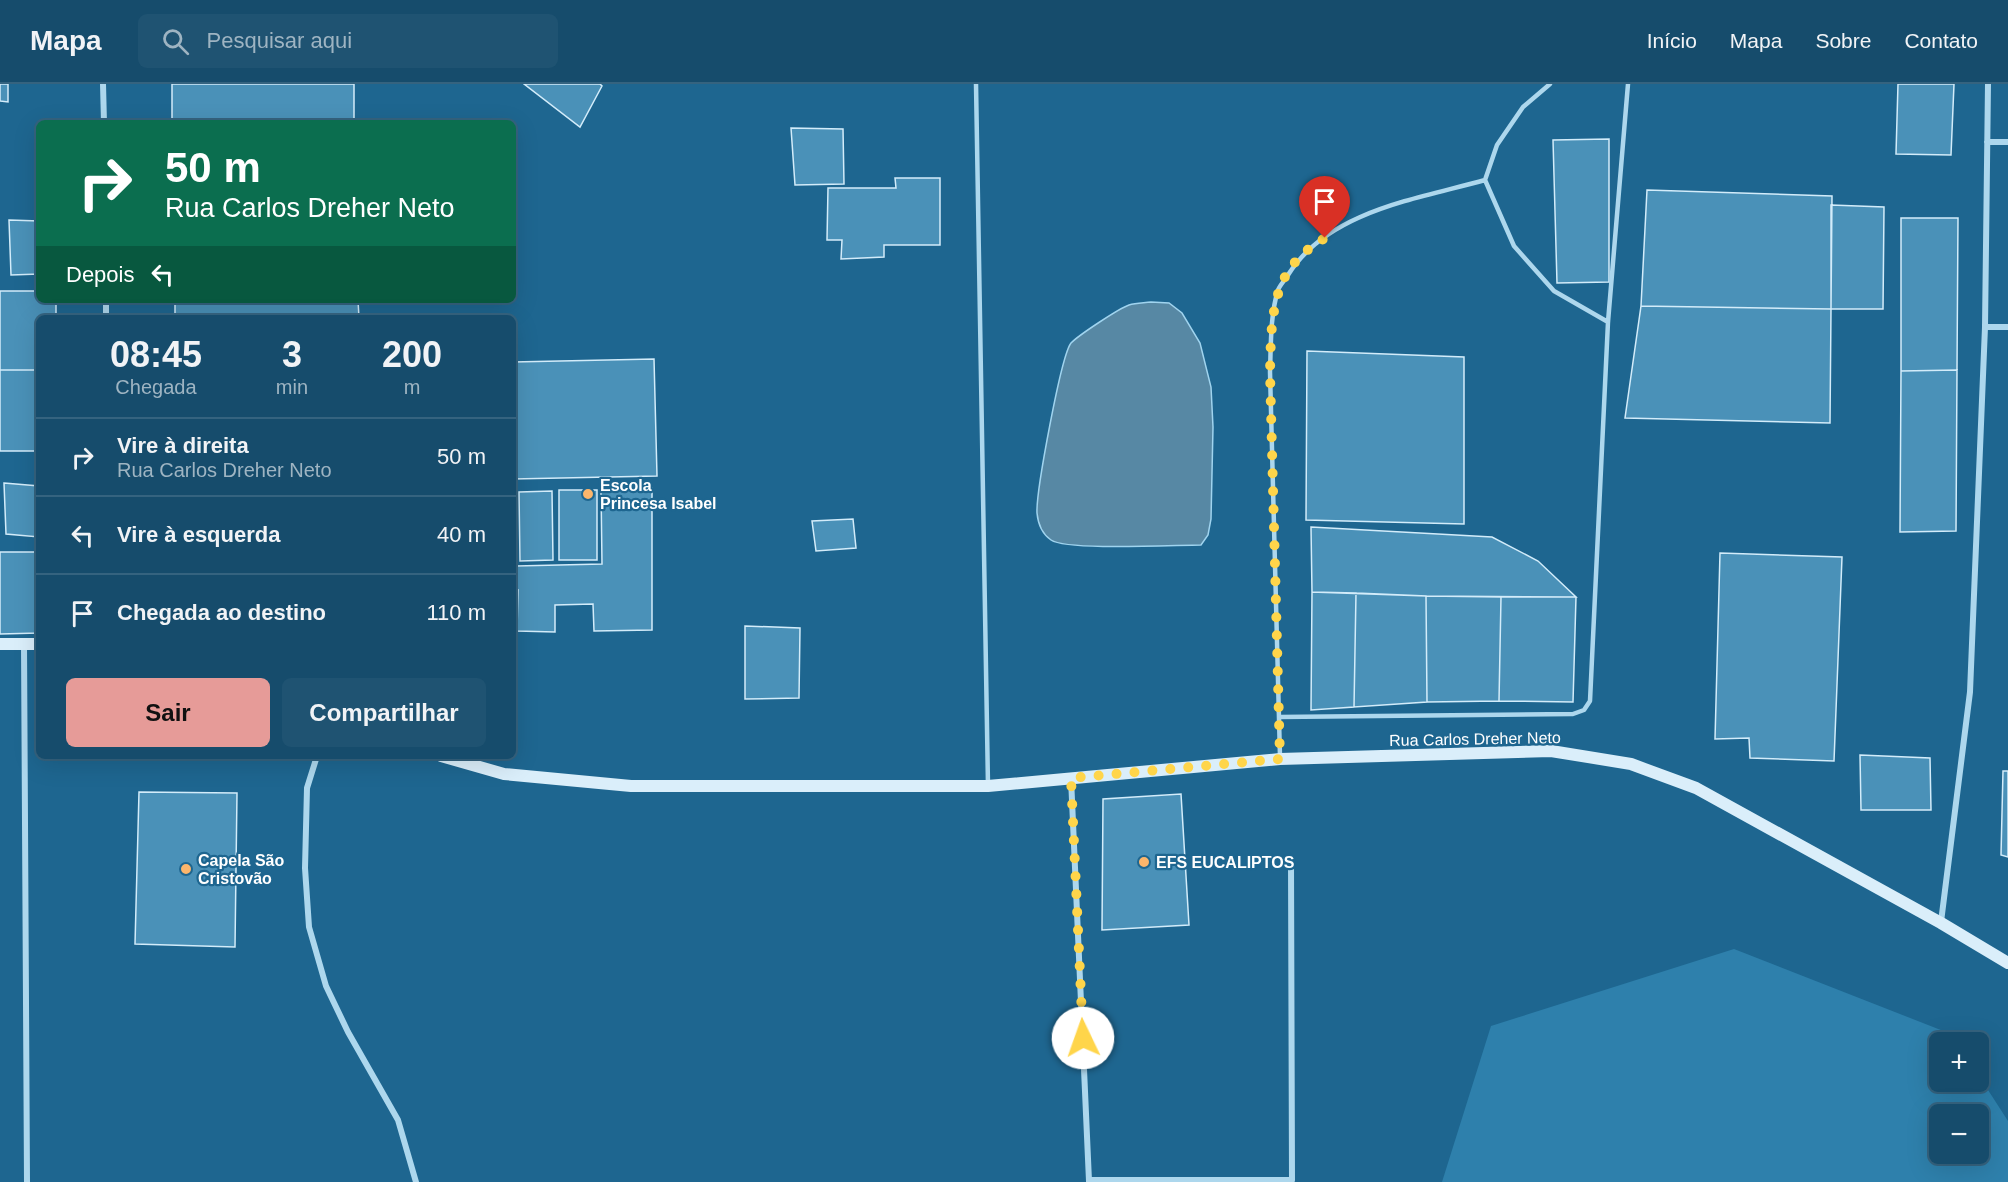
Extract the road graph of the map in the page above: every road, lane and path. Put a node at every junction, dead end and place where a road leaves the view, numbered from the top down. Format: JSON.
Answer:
{"nodes":[{"id":1,"x":103,"y":84,"type":"edge"},
{"id":2,"x":976,"y":84,"type":"edge"},
{"id":3,"x":1550,"y":84,"type":"edge"},
{"id":4,"x":1628,"y":84,"type":"edge"},
{"id":5,"x":1988,"y":84,"type":"edge"},
{"id":6,"x":104,"y":120,"type":"edge"},
{"id":7,"x":1987,"y":142,"type":"junction"},
{"id":8,"x":2008,"y":142,"type":"edge"},
{"id":9,"x":1485,"y":180,"type":"junction"},
{"id":10,"x":1608,"y":322,"type":"junction"},
{"id":11,"x":1985,"y":327,"type":"junction"},
{"id":12,"x":2008,"y":327,"type":"edge"},
{"id":13,"x":24,"y":643,"type":"junction"},
{"id":14,"x":0,"y":644,"type":"edge"},
{"id":15,"x":36,"y":644,"type":"edge"},
{"id":16,"x":1279,"y":717,"type":"junction"},
{"id":17,"x":316,"y":759,"type":"edge"},
{"id":18,"x":452,"y":759,"type":"edge"},
{"id":19,"x":1280,"y":759,"type":"junction"},
{"id":20,"x":1071,"y":778,"type":"junction"},
{"id":21,"x":988,"y":786,"type":"junction"},
{"id":22,"x":1291,"y":862,"type":"dead end"},
{"id":23,"x":1941,"y":923,"type":"junction"},
{"id":24,"x":2008,"y":963,"type":"edge"},
{"id":25,"x":1089,"y":1181,"type":"edge"},
{"id":26,"x":27,"y":1182,"type":"edge"},
{"id":27,"x":416,"y":1182,"type":"edge"}],
"edges":[{"from":1,"to":6,"type":"street"},
{"from":2,"to":21,"type":"lane"},
{"from":3,"to":9,"type":"lane"},
{"from":4,"to":10,"type":"lane"},
{"from":5,"to":7,"type":"street"},
{"from":7,"to":8,"type":"street"},
{"from":7,"to":11,"type":"street"},
{"from":9,"to":10,"type":"lane"},
{"from":9,"to":16,"type":"lane"},
{"from":10,"to":16,"type":"lane"},
{"from":11,"to":12,"type":"street"},
{"from":11,"to":23,"type":"street"},
{"from":13,"to":14,"type":"main road"},
{"from":13,"to":15,"type":"main road"},
{"from":13,"to":26,"type":"street"},
{"from":16,"to":19,"type":"lane"},
{"from":17,"to":27,"type":"street"},
{"from":18,"to":21,"type":"main road","name":"Rua Carlos Dreher Neto"},
{"from":19,"to":20,"type":"main road","name":"Rua Carlos Dreher Neto"},
{"from":19,"to":23,"type":"main road","name":"Rua Carlos Dreher Neto"},
{"from":20,"to":21,"type":"main road","name":"Rua Carlos Dreher Neto"},
{"from":20,"to":25,"type":"street"},
{"from":22,"to":25,"type":"street"},
{"from":23,"to":24,"type":"main road","name":"Rua Carlos Dreher Neto"}]}
